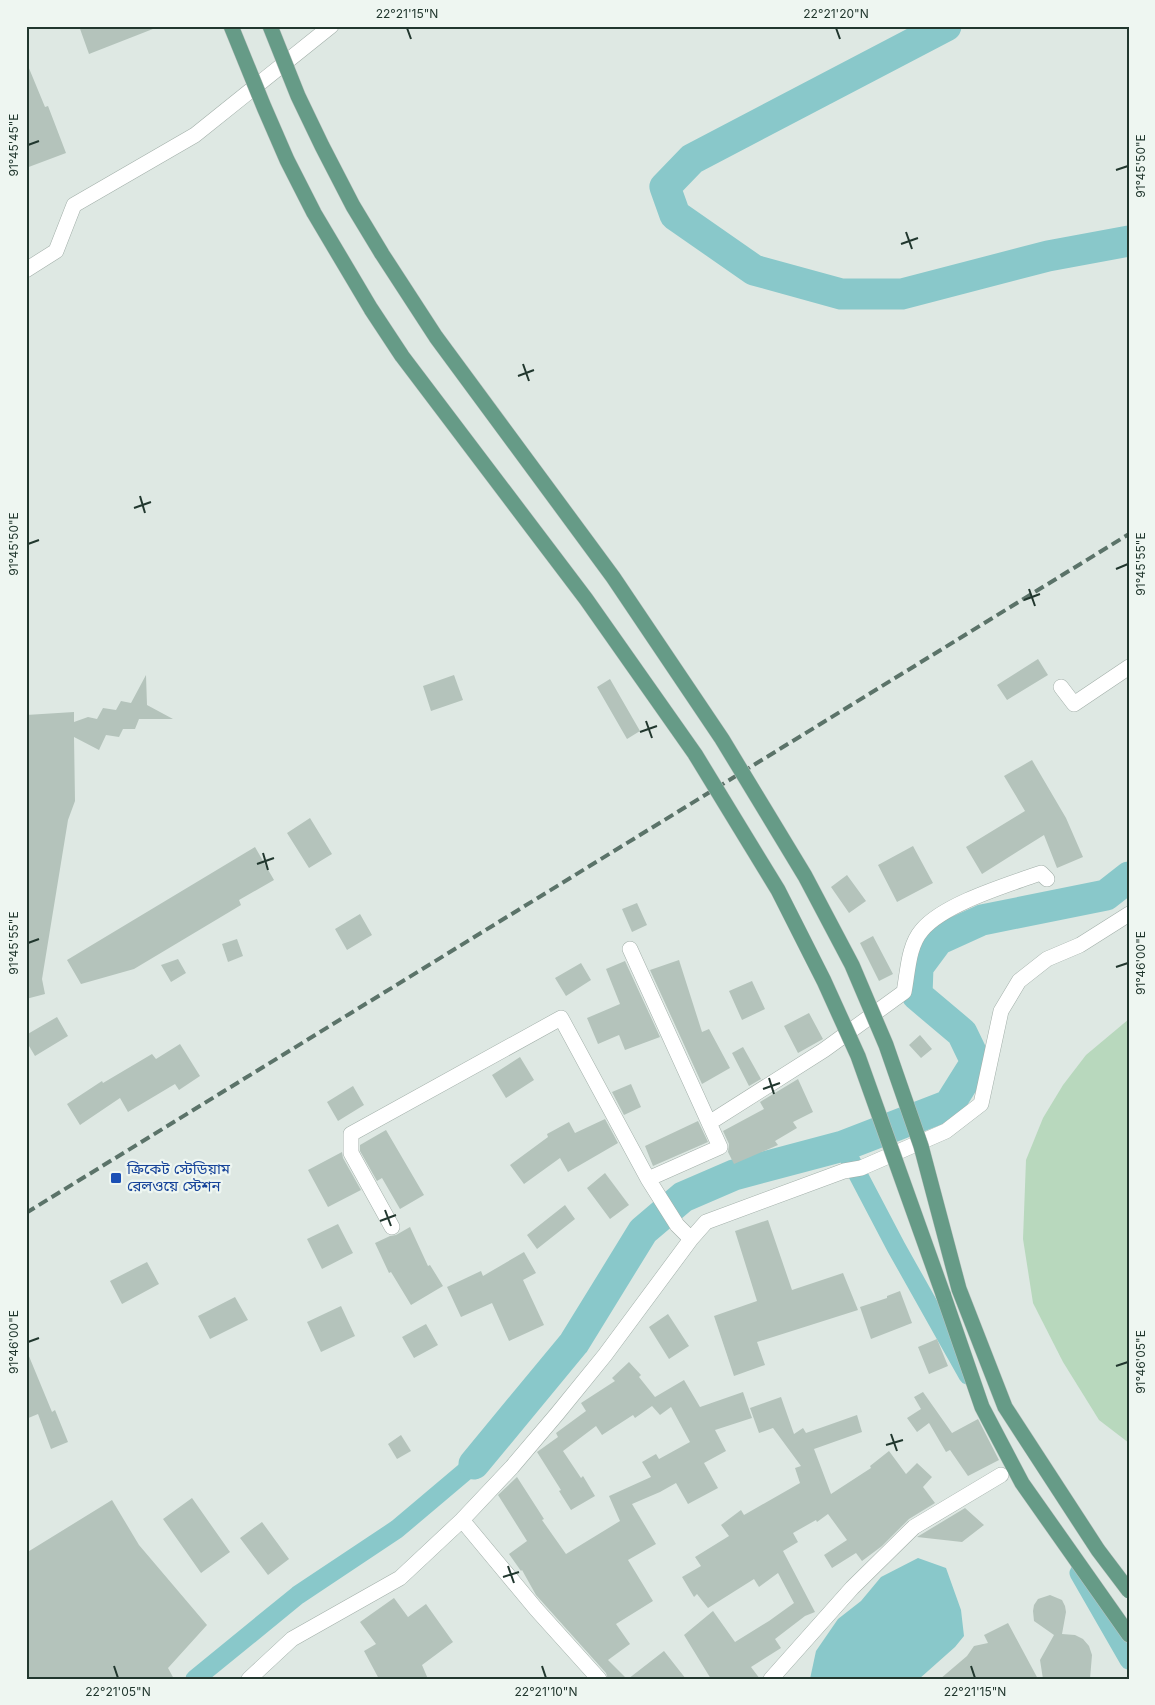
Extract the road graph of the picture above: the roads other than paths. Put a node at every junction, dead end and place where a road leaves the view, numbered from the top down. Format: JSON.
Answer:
{"nodes":[{"id":1,"x":231,"y":26,"type":"edge"},
{"id":2,"x":270,"y":26,"type":"edge"},
{"id":3,"x":331,"y":26,"type":"edge"},
{"id":4,"x":26,"y":270,"type":"edge"},
{"id":5,"x":1129,"y":667,"type":"edge"},
{"id":6,"x":1060,"y":687,"type":"dead end"},
{"id":7,"x":1047,"y":879,"type":"dead end"},
{"id":8,"x":1129,"y":914,"type":"edge"},
{"id":9,"x":630,"y":949,"type":"dead end"},
{"id":10,"x":710,"y":1123,"type":"junction"},
{"id":11,"x":648,"y":1179,"type":"junction"},
{"id":12,"x":392,"y":1226,"type":"dead end"},
{"id":13,"x":691,"y":1239,"type":"junction"},
{"id":14,"x":1001,"y":1475,"type":"dead end"},
{"id":15,"x":462,"y":1520,"type":"junction"},
{"id":16,"x":1129,"y":1591,"type":"edge"},
{"id":17,"x":1129,"y":1635,"type":"edge"},
{"id":18,"x":249,"y":1679,"type":"edge"},
{"id":19,"x":599,"y":1679,"type":"edge"},
{"id":20,"x":771,"y":1679,"type":"edge"}],
"edges":[{"from":1,"to":17,"type":"main road","bridge":true},
{"from":2,"to":16,"type":"main road","bridge":true},
{"from":3,"to":4,"type":"street"},
{"from":5,"to":6,"type":"street"},
{"from":7,"to":10,"type":"street"},
{"from":8,"to":13,"type":"street"},
{"from":9,"to":10,"type":"street"},
{"from":10,"to":11,"type":"street"},
{"from":11,"to":12,"type":"street"},
{"from":11,"to":13,"type":"street"},
{"from":13,"to":15,"type":"street"},
{"from":14,"to":20,"type":"street"},
{"from":15,"to":18,"type":"street"},
{"from":15,"to":19,"type":"street"}]}
